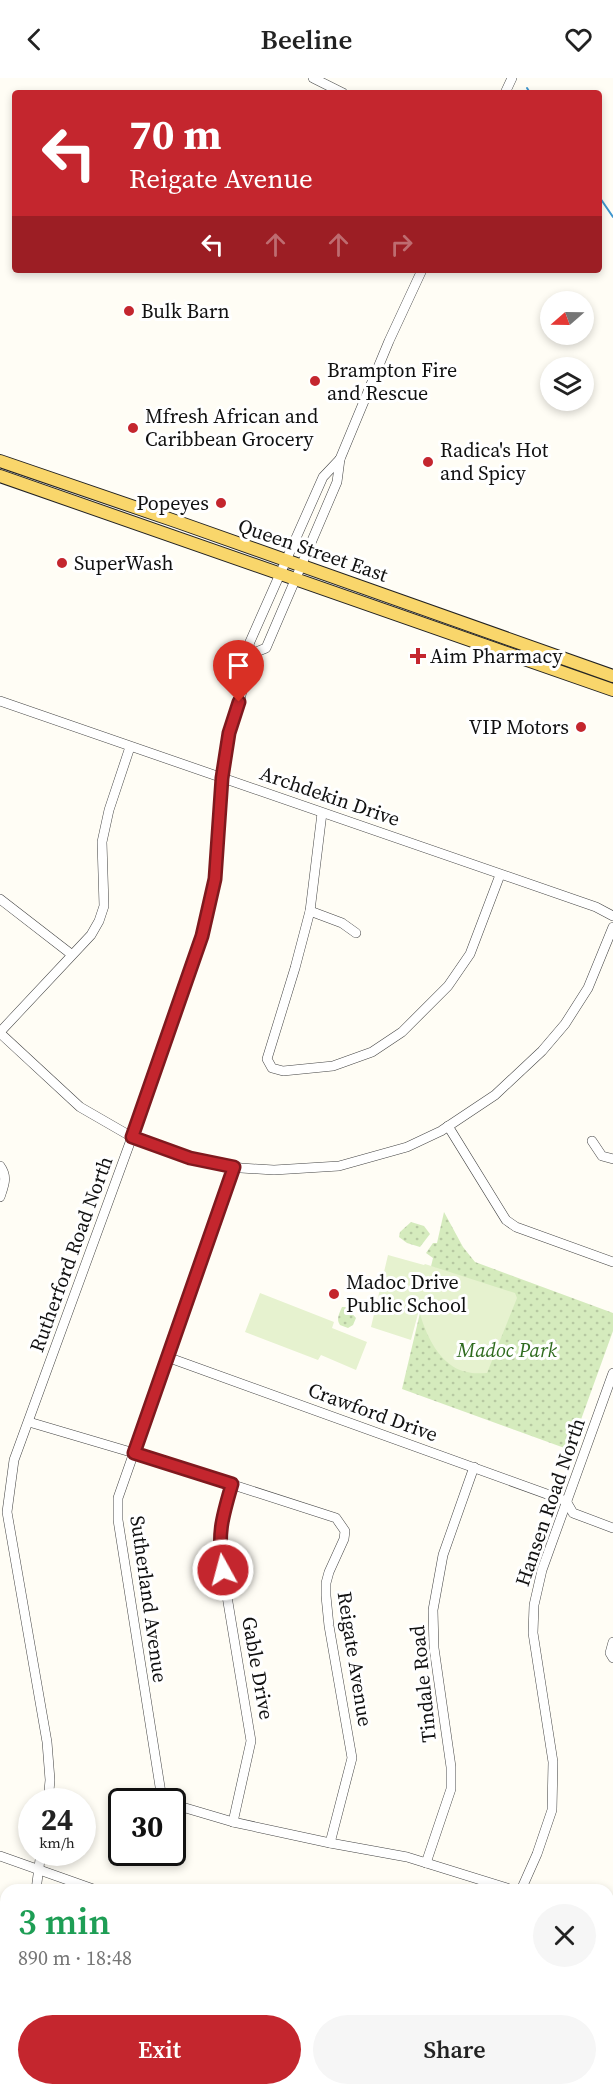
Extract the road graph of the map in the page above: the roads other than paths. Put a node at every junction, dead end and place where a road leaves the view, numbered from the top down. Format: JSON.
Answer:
{"nodes":[{"id":1,"x":313,"y":78,"type":"edge"},
{"id":2,"x":337,"y":90,"type":"edge"},
{"id":3,"x":421,"y":273,"type":"edge"},
{"id":4,"x":340,"y":459,"type":"junction"},
{"id":5,"x":0,"y":461,"type":"edge"},
{"id":6,"x":0,"y":476,"type":"edge"},
{"id":7,"x":285,"y":561,"type":"junction"},
{"id":8,"x":302,"y":567,"type":"junction"},
{"id":9,"x":279,"y":574,"type":"junction"},
{"id":10,"x":296,"y":580,"type":"junction"},
{"id":11,"x":251,"y":654,"type":"junction"},
{"id":12,"x":613,"y":676,"type":"edge"},
{"id":13,"x":613,"y":690,"type":"edge"},
{"id":14,"x":0,"y":701,"type":"edge"},
{"id":15,"x":130,"y":747,"type":"junction"},
{"id":16,"x":222,"y":778,"type":"junction"},
{"id":17,"x":322,"y":813,"type":"junction"},
{"id":18,"x":500,"y":875,"type":"junction"},
{"id":19,"x":0,"y":899,"type":"edge"},
{"id":20,"x":310,"y":911,"type":"junction"},
{"id":21,"x":613,"y":916,"type":"edge"},
{"id":22,"x":613,"y":927,"type":"edge"},
{"id":23,"x":356,"y":933,"type":"dead end"},
{"id":24,"x":71,"y":954,"type":"junction"},
{"id":25,"x":0,"y":1033,"type":"edge"},
{"id":26,"x":447,"y":1126,"type":"junction"},
{"id":27,"x":132,"y":1137,"type":"junction"},
{"id":28,"x":592,"y":1142,"type":"dead end"},
{"id":29,"x":613,"y":1159,"type":"edge"},
{"id":30,"x":0,"y":1166,"type":"edge"},
{"id":31,"x":234,"y":1167,"type":"junction"},
{"id":32,"x":0,"y":1197,"type":"edge"},
{"id":33,"x":613,"y":1262,"type":"edge"},
{"id":34,"x":167,"y":1357,"type":"junction"},
{"id":35,"x":613,"y":1373,"type":"edge"},
{"id":36,"x":608,"y":1403,"type":"edge"},
{"id":37,"x":29,"y":1422,"type":"junction"},
{"id":38,"x":134,"y":1453,"type":"junction"},
{"id":39,"x":474,"y":1467,"type":"junction"},
{"id":40,"x":232,"y":1484,"type":"junction"},
{"id":41,"x":566,"y":1501,"type":"junction"},
{"id":42,"x":4,"y":1503,"type":"edge"},
{"id":43,"x":613,"y":1528,"type":"edge"},
{"id":44,"x":613,"y":1642,"type":"edge"},
{"id":45,"x":613,"y":1658,"type":"edge"},
{"id":46,"x":49,"y":1788,"type":"edge"},
{"id":47,"x":160,"y":1788,"type":"edge"},
{"id":48,"x":186,"y":1808,"type":"edge"},
{"id":49,"x":233,"y":1822,"type":"junction"},
{"id":50,"x":330,"y":1843,"type":"junction"},
{"id":51,"x":0,"y":1856,"type":"edge"},
{"id":52,"x":426,"y":1863,"type":"junction"},
{"id":53,"x":39,"y":1866,"type":"edge"},
{"id":54,"x":39,"y":1870,"type":"junction"},
{"id":55,"x":37,"y":1884,"type":"edge"},
{"id":56,"x":79,"y":1884,"type":"edge"},
{"id":57,"x":494,"y":1884,"type":"edge"},
{"id":58,"x":524,"y":1884,"type":"edge"}],
"edges":[{"from":1,"to":2,"type":"street"},
{"from":3,"to":4,"type":"street"},
{"from":4,"to":7,"type":"street","name":"Rutherford Road North"},
{"from":4,"to":8,"type":"street"},
{"from":5,"to":7,"type":"main road","name":"Queen Street East"},
{"from":6,"to":9,"type":"main road","name":"Queen Street East"},
{"from":7,"to":8,"type":"main road","name":"Queen Street East"},
{"from":7,"to":9,"type":"street","name":"Rutherford Road North"},
{"from":8,"to":10,"type":"street"},
{"from":8,"to":12,"type":"main road","name":"Queen Street East"},
{"from":9,"to":10,"type":"main road","name":"Queen Street East"},
{"from":9,"to":11,"type":"street","name":"Rutherford Road North"},
{"from":10,"to":11,"type":"street"},
{"from":10,"to":13,"type":"main road","name":"Queen Street East"},
{"from":11,"to":16,"type":"street","name":"Rutherford Road North"},
{"from":14,"to":15,"type":"street","name":"Archdekin Drive"},
{"from":15,"to":16,"type":"street","name":"Archdekin Drive"},
{"from":15,"to":24,"type":"street"},
{"from":16,"to":17,"type":"street","name":"Archdekin Drive"},
{"from":16,"to":27,"type":"street","name":"Rutherford Road North"},
{"from":17,"to":18,"type":"street","name":"Archdekin Drive"},
{"from":17,"to":20,"type":"street"},
{"from":18,"to":20,"type":"street"},
{"from":18,"to":21,"type":"street","name":"Archdekin Drive"},
{"from":19,"to":24,"type":"street"},
{"from":20,"to":23,"type":"street"},
{"from":22,"to":26,"type":"street"},
{"from":24,"to":25,"type":"street"},
{"from":25,"to":27,"type":"street"},
{"from":26,"to":31,"type":"street"},
{"from":26,"to":33,"type":"street"},
{"from":27,"to":31,"type":"street"},
{"from":27,"to":37,"type":"street","name":"Rutherford Road North"},
{"from":28,"to":29,"type":"street"},
{"from":30,"to":32,"type":"street"},
{"from":31,"to":34,"type":"street","name":"Sutherland Avenue"},
{"from":34,"to":38,"type":"street","name":"Sutherland Avenue"},
{"from":34,"to":39,"type":"street","name":"Crawford Drive"},
{"from":35,"to":36,"type":"street","name":"Hansen Road North"},
{"from":36,"to":41,"type":"street","name":"Hansen Road North"},
{"from":37,"to":38,"type":"street","name":"Reigate Avenue"},
{"from":37,"to":42,"type":"street","name":"Rutherford Road North"},
{"from":38,"to":40,"type":"street","name":"Reigate Avenue"},
{"from":38,"to":47,"type":"street","name":"Sutherland Avenue"},
{"from":39,"to":41,"type":"street","name":"Crawford Drive"},
{"from":39,"to":52,"type":"street","name":"Tindale Road"},
{"from":40,"to":49,"type":"street","name":"Gable Drive"},
{"from":40,"to":50,"type":"street","name":"Reigate Avenue"},
{"from":41,"to":43,"type":"street","name":"Crawford Drive"},
{"from":41,"to":58,"type":"street","name":"Hansen Road North"},
{"from":42,"to":46,"type":"street","name":"Rutherford Road North"},
{"from":44,"to":45,"type":"street"},
{"from":48,"to":49,"type":"street"},
{"from":49,"to":50,"type":"street"},
{"from":50,"to":52,"type":"street"},
{"from":51,"to":54,"type":"street"},
{"from":52,"to":57,"type":"street"},
{"from":53,"to":54,"type":"street"},
{"from":54,"to":55,"type":"street"},
{"from":54,"to":56,"type":"street"}]}
